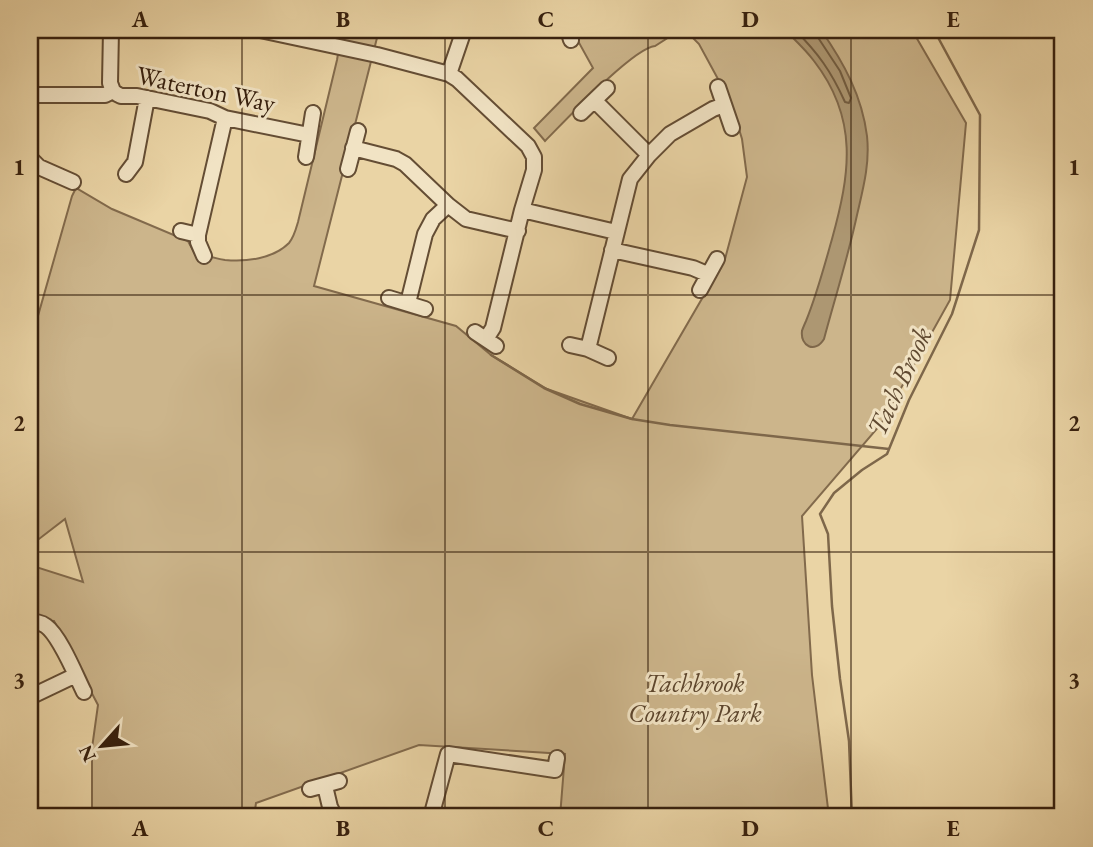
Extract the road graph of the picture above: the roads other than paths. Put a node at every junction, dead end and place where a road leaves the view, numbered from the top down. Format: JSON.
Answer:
{"nodes":[{"id":1,"x":111,"y":30,"type":"edge"},
{"id":2,"x":260,"y":30,"type":"edge"},
{"id":3,"x":464,"y":30,"type":"edge"},
{"id":4,"x":449,"y":74,"type":"junction"},
{"id":5,"x":718,"y":87,"type":"dead end"},
{"id":6,"x":607,"y":88,"type":"dead end"},
{"id":7,"x":113,"y":91,"type":"junction"},
{"id":8,"x":30,"y":96,"type":"edge"},
{"id":9,"x":147,"y":99,"type":"junction"},
{"id":10,"x":595,"y":101,"type":"junction"},
{"id":11,"x":724,"y":106,"type":"junction"},
{"id":12,"x":313,"y":113,"type":"dead end"},
{"id":13,"x":581,"y":113,"type":"dead end"},
{"id":14,"x":225,"y":118,"type":"junction"},
{"id":15,"x":732,"y":128,"type":"dead end"},
{"id":16,"x":358,"y":131,"type":"dead end"},
{"id":17,"x":309,"y":135,"type":"junction"},
{"id":18,"x":121,"y":142,"type":"dead end"},
{"id":19,"x":137,"y":146,"type":"junction"},
{"id":20,"x":353,"y":148,"type":"junction"},
{"id":21,"x":649,"y":155,"type":"junction"},
{"id":22,"x":30,"y":158,"type":"edge"},
{"id":23,"x":306,"y":158,"type":"dead end"},
{"id":24,"x":348,"y":169,"type":"dead end"},
{"id":25,"x":126,"y":174,"type":"dead end"},
{"id":26,"x":73,"y":182,"type":"dead end"},
{"id":27,"x":447,"y":205,"type":"junction"},
{"id":28,"x":522,"y":210,"type":"junction"},
{"id":29,"x":181,"y":231,"type":"dead end"},
{"id":30,"x":518,"y":231,"type":"junction"},
{"id":31,"x":616,"y":232,"type":"junction"},
{"id":32,"x":198,"y":235,"type":"junction"},
{"id":33,"x":612,"y":250,"type":"junction"},
{"id":34,"x":204,"y":256,"type":"dead end"},
{"id":35,"x":717,"y":259,"type":"dead end"},
{"id":36,"x":707,"y":274,"type":"junction"},
{"id":37,"x":700,"y":290,"type":"dead end"},
{"id":38,"x":388,"y":298,"type":"dead end"},
{"id":39,"x":408,"y":303,"type":"junction"},
{"id":40,"x":425,"y":309,"type":"dead end"},
{"id":41,"x":486,"y":339,"type":"dead end"},
{"id":42,"x":570,"y":345,"type":"dead end"},
{"id":43,"x":588,"y":349,"type":"junction"},
{"id":44,"x":608,"y":358,"type":"dead end"},
{"id":45,"x":30,"y":622,"type":"edge"},
{"id":46,"x":76,"y":675,"type":"junction"},
{"id":47,"x":84,"y":692,"type":"dead end"},
{"id":48,"x":30,"y":697,"type":"edge"},
{"id":49,"x":556,"y":770,"type":"dead end"},
{"id":50,"x":339,"y":781,"type":"dead end"},
{"id":51,"x":432,"y":814,"type":"edge"},
{"id":52,"x":335,"y":817,"type":"edge"}],
"edges":[{"from":1,"to":7,"type":"street","name":"Waterton Way"},
{"from":2,"to":4,"type":"street"},
{"from":3,"to":4,"type":"street"},
{"from":4,"to":28,"type":"street"},
{"from":5,"to":11,"type":"street"},
{"from":6,"to":10,"type":"street"},
{"from":7,"to":8,"type":"street"},
{"from":7,"to":9,"type":"street","name":"Waterton Way"},
{"from":9,"to":14,"type":"street","name":"Waterton Way"},
{"from":9,"to":19,"type":"street"},
{"from":10,"to":13,"type":"street"},
{"from":10,"to":21,"type":"street"},
{"from":11,"to":15,"type":"street"},
{"from":11,"to":21,"type":"street"},
{"from":12,"to":17,"type":"street"},
{"from":14,"to":17,"type":"street","name":"Waterton Way"},
{"from":14,"to":32,"type":"street"},
{"from":16,"to":20,"type":"street"},
{"from":17,"to":23,"type":"street"},
{"from":18,"to":19,"type":"street"},
{"from":19,"to":25,"type":"street"},
{"from":20,"to":24,"type":"street"},
{"from":20,"to":27,"type":"street"},
{"from":21,"to":31,"type":"street"},
{"from":22,"to":26,"type":"street"},
{"from":27,"to":30,"type":"street"},
{"from":27,"to":39,"type":"street"},
{"from":28,"to":30,"type":"street"},
{"from":28,"to":31,"type":"street"},
{"from":29,"to":32,"type":"street"},
{"from":30,"to":41,"type":"street"},
{"from":31,"to":33,"type":"street"},
{"from":32,"to":34,"type":"street"},
{"from":33,"to":36,"type":"street"},
{"from":33,"to":43,"type":"street"},
{"from":35,"to":36,"type":"street"},
{"from":36,"to":37,"type":"street"},
{"from":38,"to":39,"type":"street"},
{"from":39,"to":40,"type":"street"},
{"from":42,"to":43,"type":"street"},
{"from":43,"to":44,"type":"street"},
{"from":45,"to":46,"type":"street"},
{"from":46,"to":47,"type":"street"},
{"from":46,"to":48,"type":"street"},
{"from":49,"to":51,"type":"street"},
{"from":50,"to":52,"type":"street"}]}
